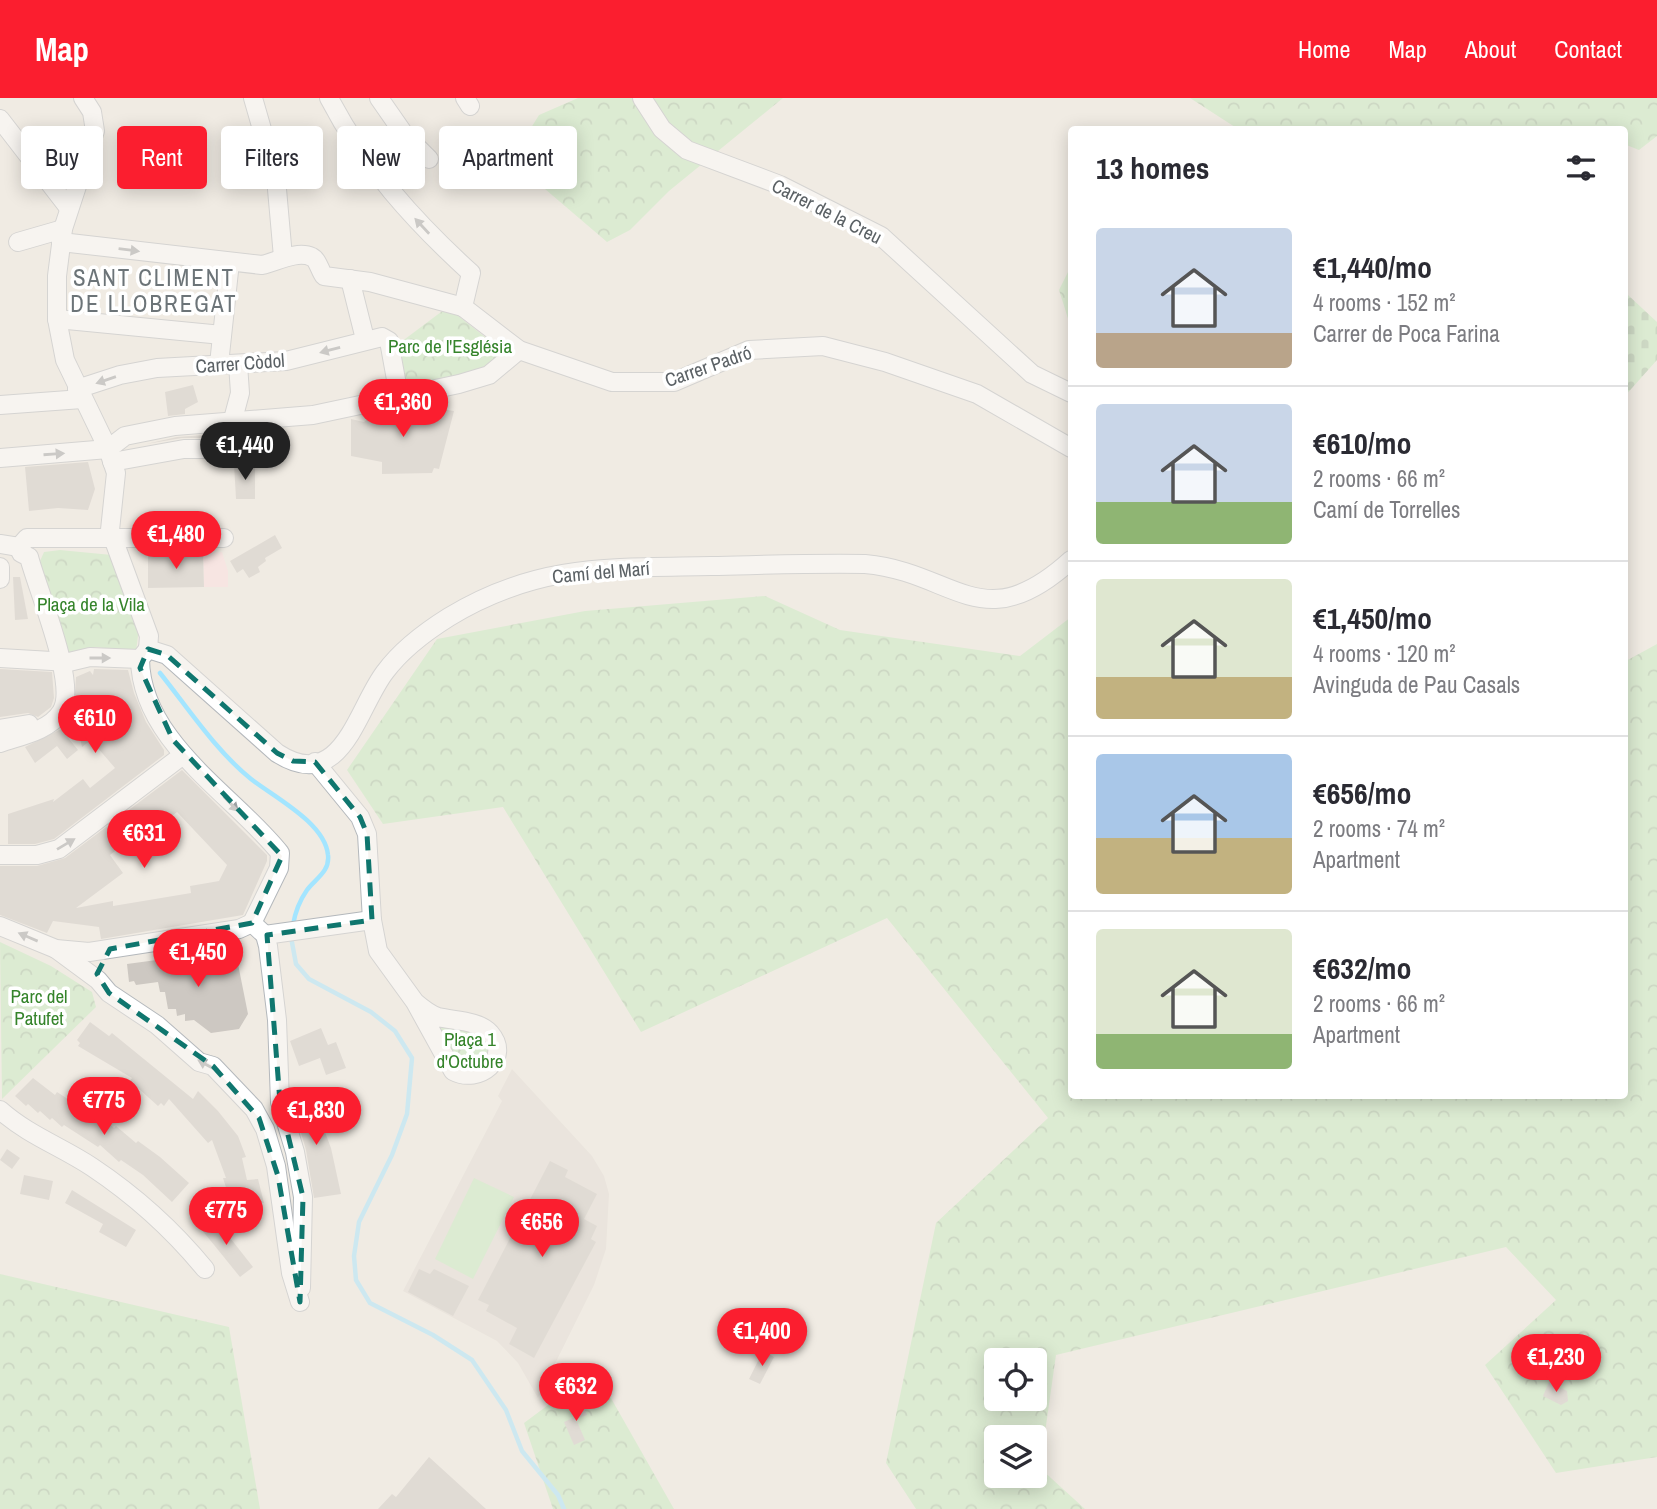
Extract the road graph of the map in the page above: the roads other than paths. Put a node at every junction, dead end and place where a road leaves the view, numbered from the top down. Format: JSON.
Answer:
{"nodes":[{"id":1,"x":83,"y":98,"type":"edge"},
{"id":2,"x":253,"y":98,"type":"edge"},
{"id":3,"x":379,"y":98,"type":"edge"},
{"id":4,"x":642,"y":98,"type":"edge"},
{"id":5,"x":330,"y":99,"type":"edge"},
{"id":6,"x":0,"y":119,"type":"edge"},
{"id":7,"x":429,"y":159,"type":"dead end"},
{"id":8,"x":68,"y":207,"type":"junction"},
{"id":9,"x":62,"y":236,"type":"junction"},
{"id":10,"x":18,"y":242,"type":"dead end"},
{"id":11,"x":283,"y":257,"type":"junction"},
{"id":12,"x":230,"y":262,"type":"junction"},
{"id":13,"x":350,"y":279,"type":"junction"},
{"id":14,"x":463,"y":307,"type":"junction"},
{"id":15,"x":57,"y":319,"type":"junction"},
{"id":16,"x":222,"y":335,"type":"junction"},
{"id":17,"x":366,"y":339,"type":"junction"},
{"id":18,"x":519,"y":350,"type":"junction"},
{"id":19,"x":219,"y":364,"type":"junction"},
{"id":20,"x":238,"y":364,"type":"junction"},
{"id":21,"x":1068,"y":392,"type":"edge"},
{"id":22,"x":79,"y":394,"type":"junction"},
{"id":23,"x":400,"y":396,"type":"junction"},
{"id":24,"x":0,"y":405,"type":"edge"},
{"id":25,"x":269,"y":420,"type":"junction"},
{"id":26,"x":232,"y":423,"type":"junction"},
{"id":27,"x":1068,"y":446,"type":"edge"},
{"id":28,"x":110,"y":456,"type":"junction"},
{"id":29,"x":0,"y":458,"type":"edge"},
{"id":30,"x":111,"y":538,"type":"junction"},
{"id":31,"x":223,"y":538,"type":"dead end"},
{"id":32,"x":0,"y":544,"type":"edge"},
{"id":33,"x":27,"y":548,"type":"junction"},
{"id":34,"x":1068,"y":562,"type":"edge"},
{"id":35,"x":0,"y":567,"type":"edge"},
{"id":36,"x":0,"y":579,"type":"edge"},
{"id":37,"x":144,"y":654,"type":"junction"},
{"id":38,"x":0,"y":658,"type":"edge"},
{"id":39,"x":61,"y":660,"type":"junction"},
{"id":40,"x":53,"y":721,"type":"junction"},
{"id":41,"x":0,"y":730,"type":"edge"},
{"id":42,"x":0,"y":743,"type":"edge"},
{"id":43,"x":183,"y":755,"type":"junction"},
{"id":44,"x":315,"y":762,"type":"junction"},
{"id":45,"x":0,"y":855,"type":"edge"},
{"id":46,"x":372,"y":920,"type":"junction"},
{"id":47,"x":0,"y":926,"type":"edge"},
{"id":48,"x":258,"y":929,"type":"junction"},
{"id":49,"x":56,"y":949,"type":"junction"},
{"id":50,"x":110,"y":949,"type":"junction"},
{"id":51,"x":98,"y":980,"type":"junction"},
{"id":52,"x":415,"y":1002,"type":"junction"},
{"id":53,"x":0,"y":1110,"type":"edge"},
{"id":54,"x":205,"y":1269,"type":"dead end"}],
"edges":[{"from":1,"to":8,"type":"street"},
{"from":2,"to":11,"type":"street"},
{"from":3,"to":7,"type":"street"},
{"from":4,"to":21,"type":"street","name":"Carrer de la Creu"},
{"from":14,"to":5,"type":"street","one_way":true},
{"from":6,"to":8,"type":"street"},
{"from":8,"to":9,"type":"street"},
{"from":9,"to":10,"type":"street"},
{"from":9,"to":12,"type":"street","one_way":true},
{"from":9,"to":15,"type":"street"},
{"from":11,"to":12,"type":"street"},
{"from":11,"to":13,"type":"street"},
{"from":12,"to":16,"type":"street"},
{"from":13,"to":14,"type":"street"},
{"from":13,"to":17,"type":"street"},
{"from":14,"to":18,"type":"street","name":"Carrer Padró"},
{"from":15,"to":16,"type":"street"},
{"from":15,"to":22,"type":"street"},
{"from":16,"to":19,"type":"street"},
{"from":17,"to":20,"type":"street","name":"Carrer Còdol","one_way":true},
{"from":17,"to":23,"type":"street"},
{"from":18,"to":23,"type":"street"},
{"from":18,"to":27,"type":"street","name":"Carrer Padró"},
{"from":19,"to":20,"type":"street","name":"Carrer Còdol"},
{"from":19,"to":22,"type":"street","name":"Carrer Còdol","one_way":true},
{"from":20,"to":26,"type":"street"},
{"from":22,"to":24,"type":"street","name":"Carrer Còdol"},
{"from":22,"to":28,"type":"street"},
{"from":23,"to":25,"type":"street"},
{"from":25,"to":26,"type":"street"},
{"from":25,"to":28,"type":"street"},
{"from":26,"to":28,"type":"street"},
{"from":29,"to":28,"type":"street","one_way":true},
{"from":28,"to":30,"type":"street"},
{"from":30,"to":31,"type":"street"},
{"from":30,"to":33,"type":"street"},
{"from":30,"to":37,"type":"street"},
{"from":32,"to":33,"type":"street"},
{"from":33,"to":39,"type":"street"},
{"from":34,"to":44,"type":"street","name":"Camí del Marí"},
{"from":35,"to":36,"type":"street"},
{"from":39,"to":37,"type":"street","one_way":true},
{"from":37,"to":43,"type":"street"},
{"from":37,"to":44,"type":"street"},
{"from":38,"to":39,"type":"street"},
{"from":39,"to":40,"type":"street"},
{"from":40,"to":41,"type":"street"},
{"from":40,"to":42,"type":"street"},
{"from":45,"to":43,"type":"street","one_way":true},
{"from":43,"to":48,"type":"street","one_way":true},
{"from":44,"to":46,"type":"street"},
{"from":46,"to":48,"type":"street"},
{"from":46,"to":52,"type":"street"},
{"from":49,"to":47,"type":"street","one_way":true},
{"from":48,"to":50,"type":"street"},
{"from":48,"to":51,"type":"street","one_way":true},
{"from":49,"to":50,"type":"street"},
{"from":49,"to":51,"type":"street"},
{"from":50,"to":51,"type":"street"},
{"from":52,"to":52,"type":"street"},
{"from":53,"to":54,"type":"street"}]}
